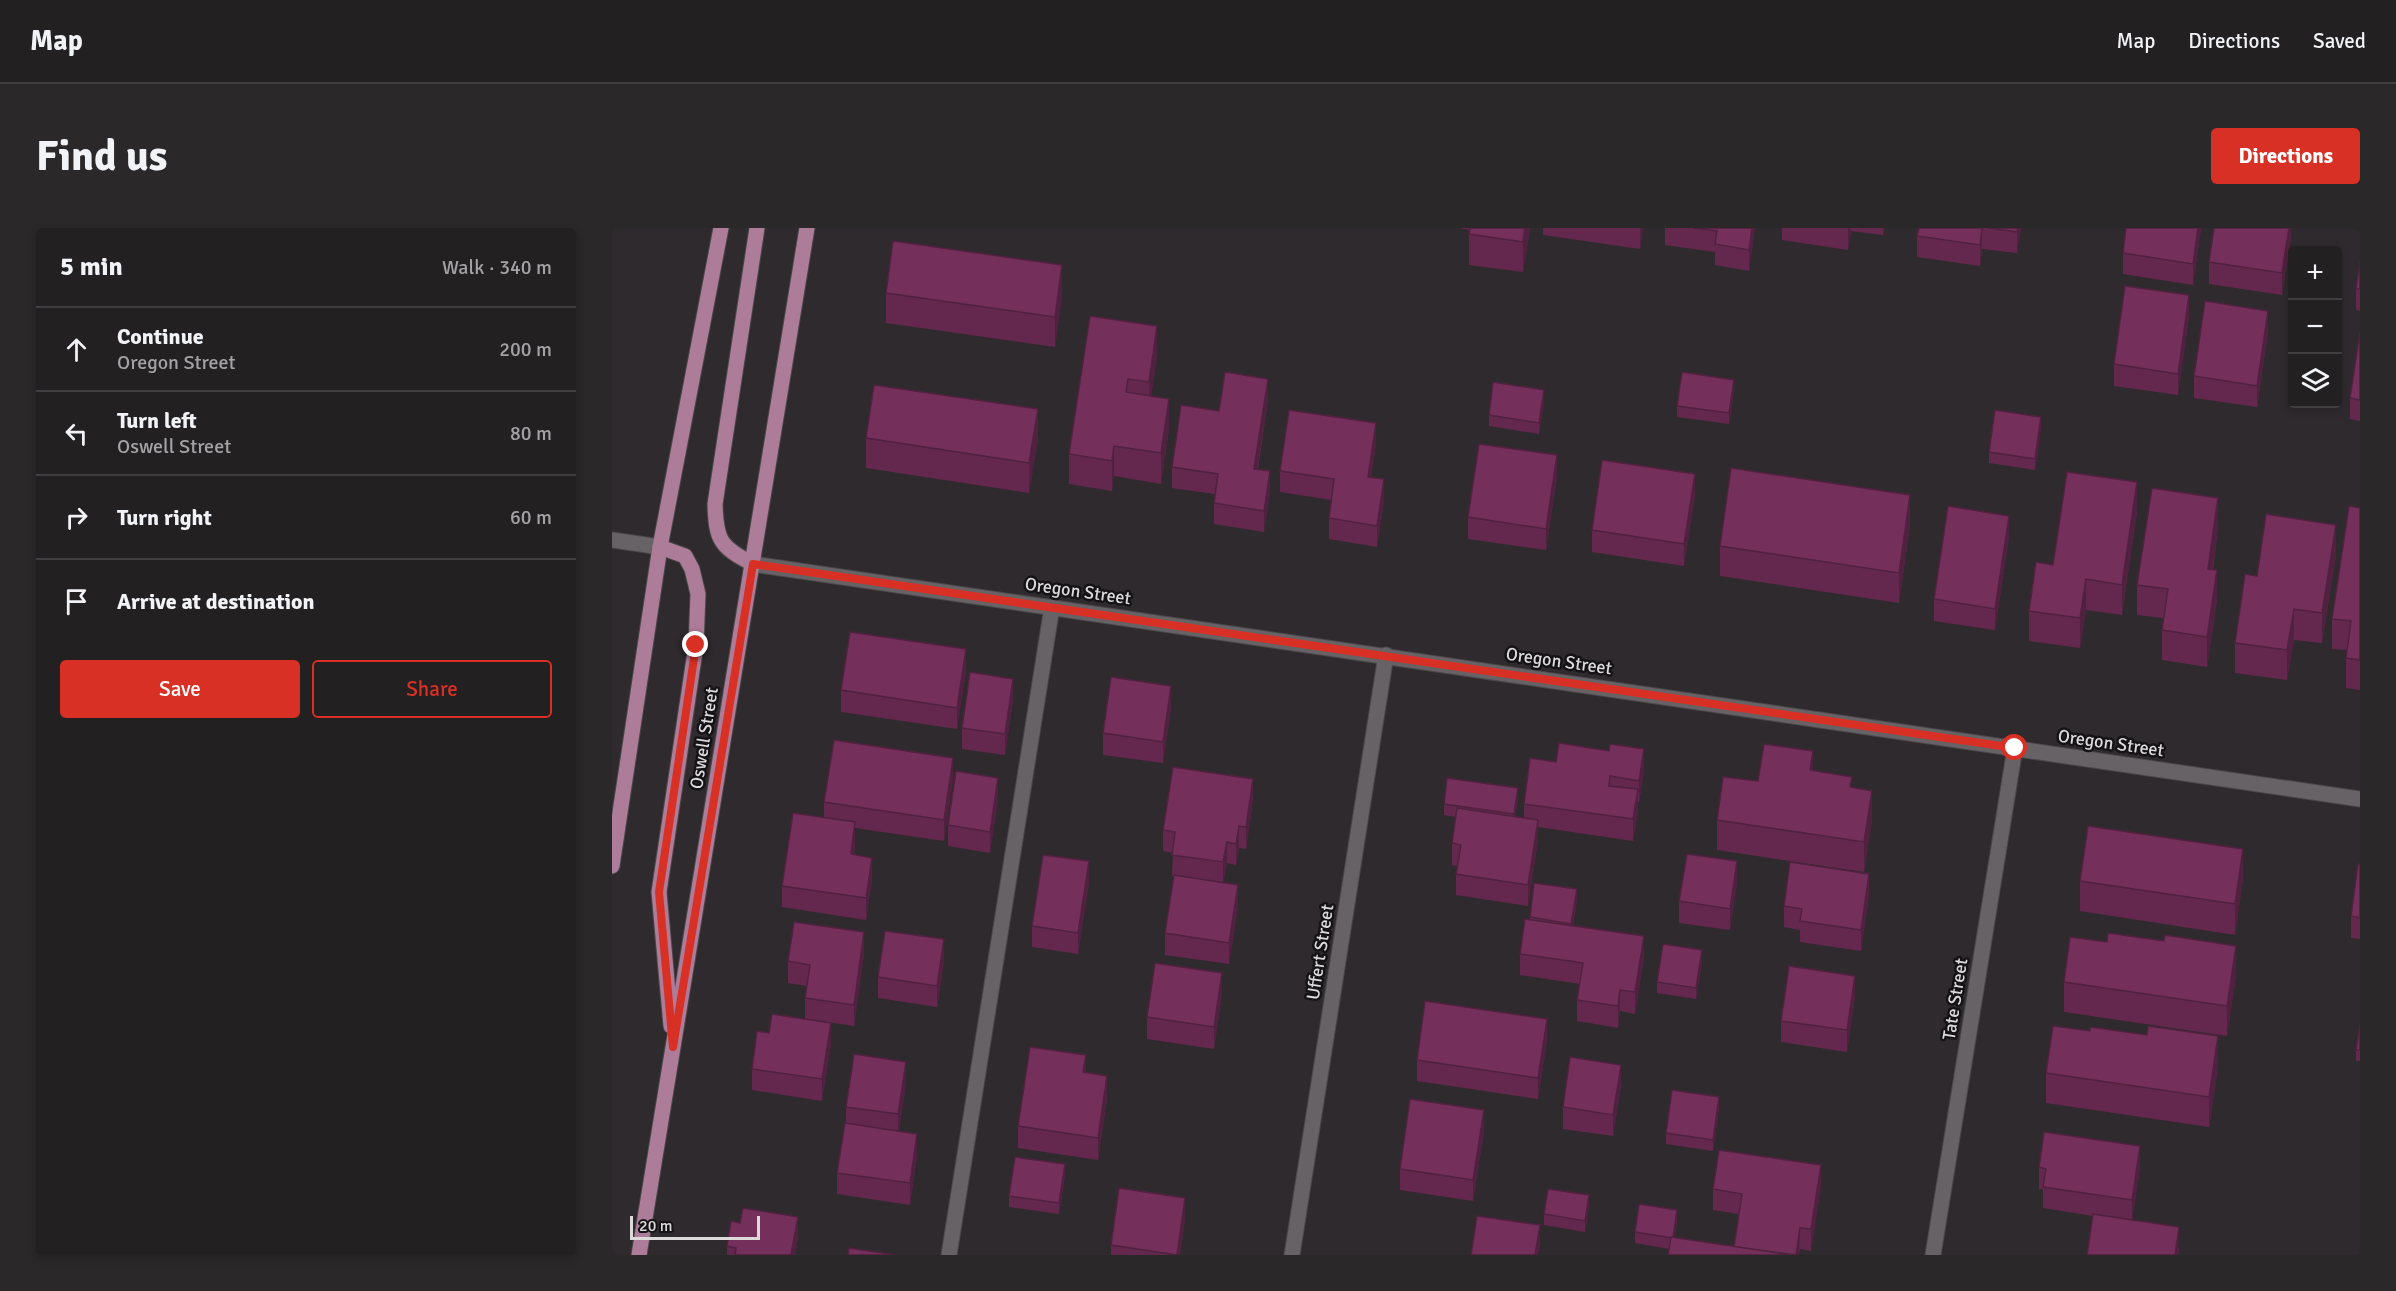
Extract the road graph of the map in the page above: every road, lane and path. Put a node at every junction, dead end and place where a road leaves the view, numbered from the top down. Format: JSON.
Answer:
{"nodes":[{"id":1,"x":721,"y":228,"type":"edge"},
{"id":2,"x":757,"y":228,"type":"edge"},
{"id":3,"x":807,"y":228,"type":"edge"},
{"id":4,"x":612,"y":540,"type":"edge"},
{"id":5,"x":660,"y":547,"type":"junction"},
{"id":6,"x":753,"y":564,"type":"junction"},
{"id":7,"x":1052,"y":607,"type":"junction"},
{"id":8,"x":1386,"y":655,"type":"junction"},
{"id":9,"x":2015,"y":748,"type":"junction"},
{"id":10,"x":2360,"y":799,"type":"edge"},
{"id":11,"x":612,"y":866,"type":"edge"},
{"id":12,"x":673,"y":1047,"type":"junction"},
{"id":13,"x":639,"y":1255,"type":"edge"},
{"id":14,"x":949,"y":1255,"type":"edge"},
{"id":15,"x":1292,"y":1255,"type":"edge"},
{"id":16,"x":1933,"y":1255,"type":"edge"}],
"edges":[{"from":1,"to":5,"type":"main road"},
{"from":2,"to":6,"type":"main road"},
{"from":3,"to":6,"type":"main road","name":"Oswell Street"},
{"from":4,"to":5,"type":"street"},
{"from":5,"to":11,"type":"main road"},
{"from":5,"to":12,"type":"main road"},
{"from":6,"to":7,"type":"street","name":"Oregon Street"},
{"from":6,"to":12,"type":"main road","name":"Oswell Street"},
{"from":7,"to":8,"type":"street","name":"Oregon Street"},
{"from":7,"to":14,"type":"street"},
{"from":8,"to":9,"type":"street","name":"Oregon Street"},
{"from":8,"to":15,"type":"street","name":"Uffert Street"},
{"from":9,"to":10,"type":"street","name":"Oregon Street"},
{"from":9,"to":16,"type":"street","name":"Tate Street"},
{"from":12,"to":13,"type":"main road","name":"Oswell Street"}]}
